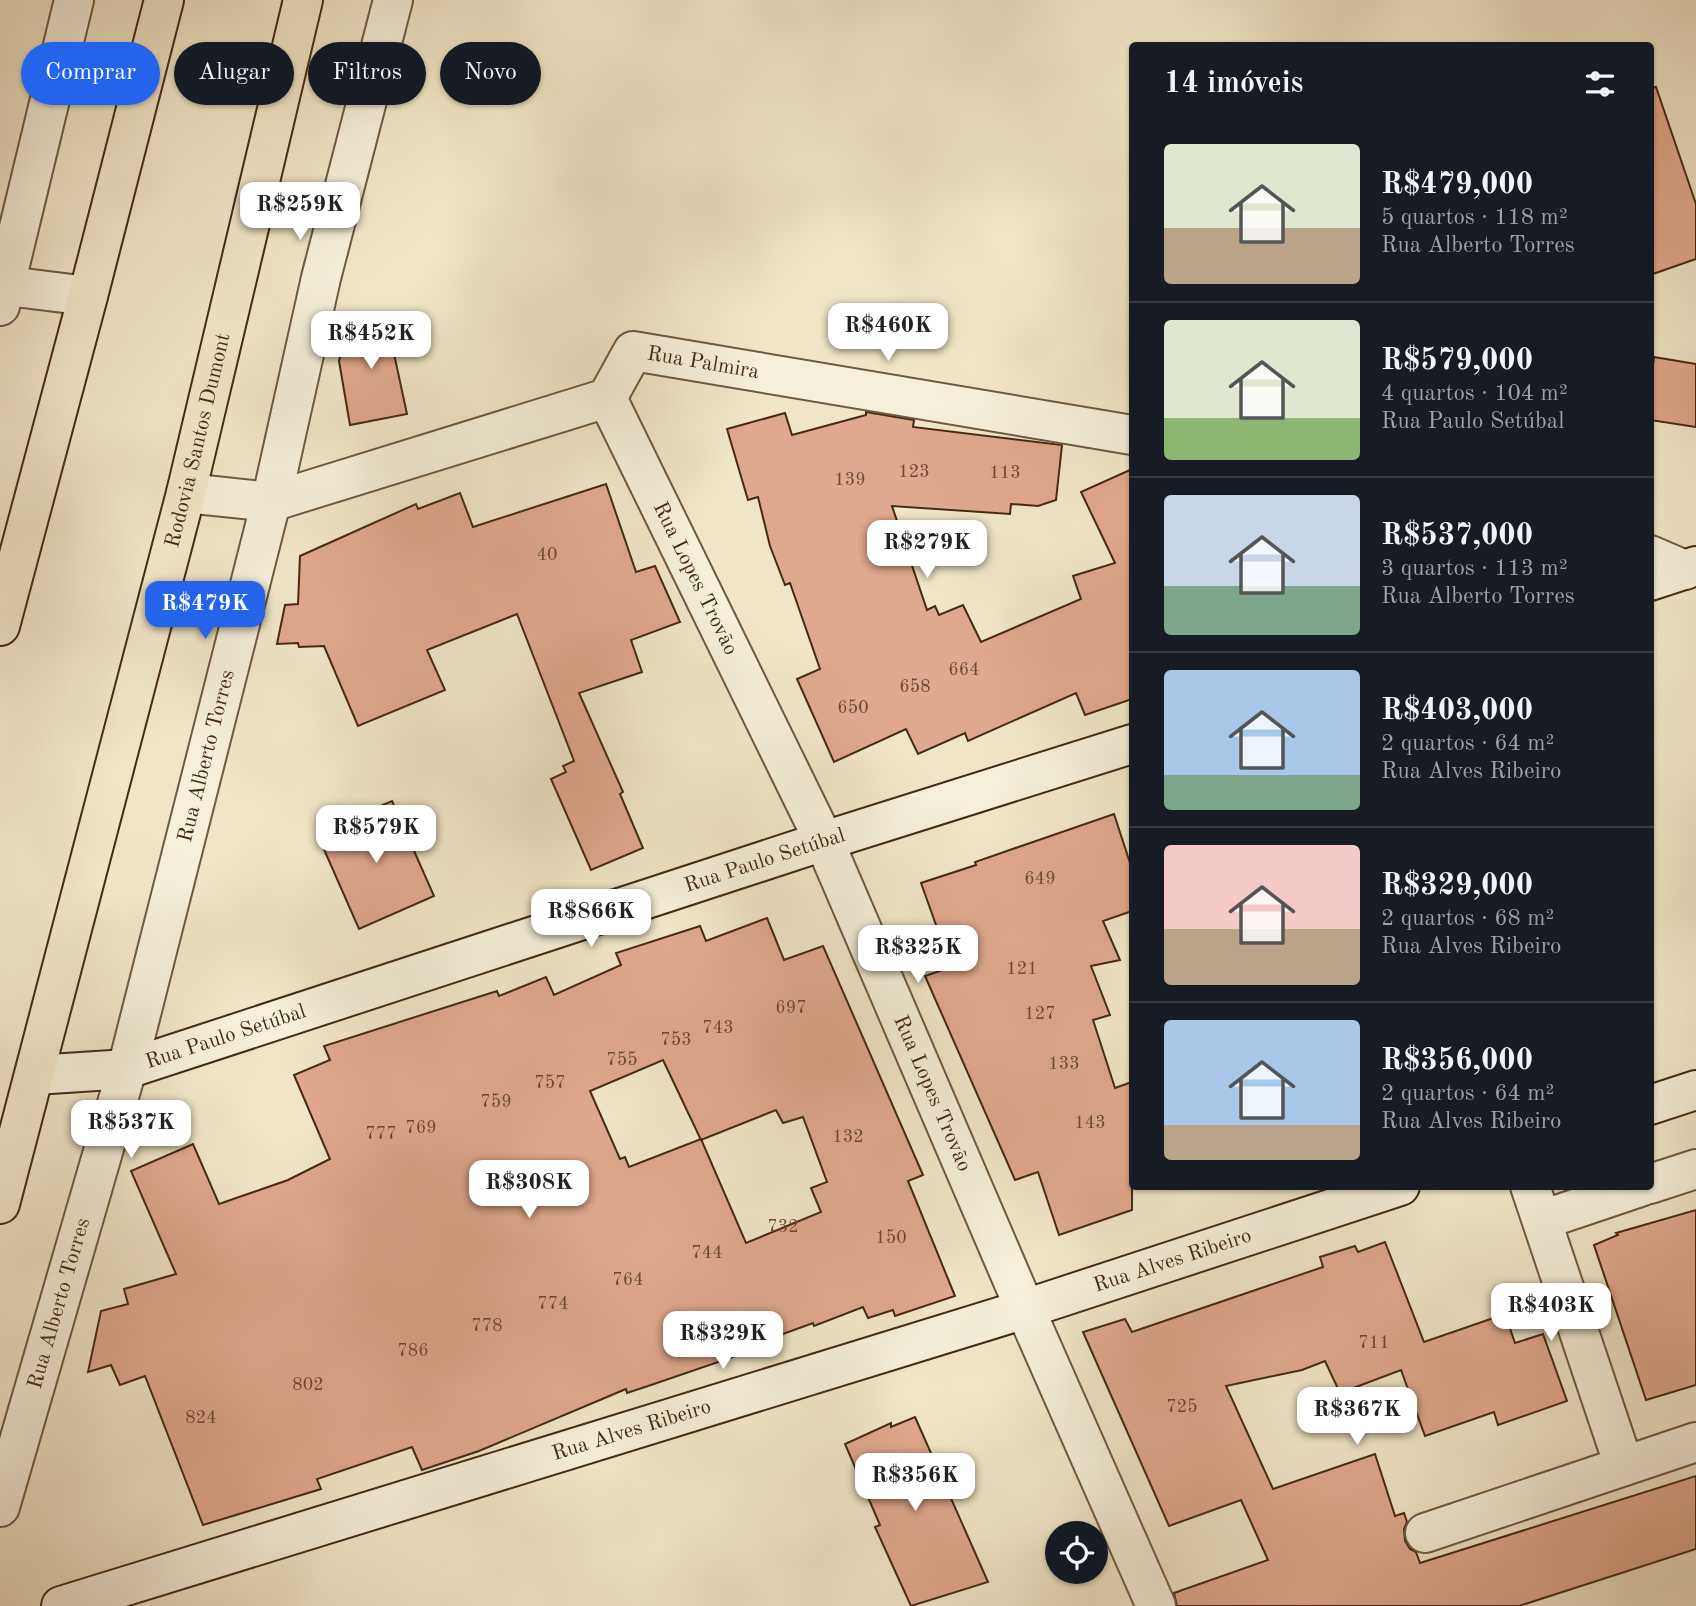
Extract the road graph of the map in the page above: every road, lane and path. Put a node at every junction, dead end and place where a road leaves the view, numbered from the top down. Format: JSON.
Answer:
{"nodes":[{"id":1,"x":74,"y":0,"type":"edge"},
{"id":2,"x":164,"y":0,"type":"edge"},
{"id":3,"x":303,"y":0,"type":"edge"},
{"id":4,"x":393,"y":0,"type":"edge"},
{"id":5,"x":2,"y":292,"type":"edge"},
{"id":6,"x":88,"y":296,"type":"junction"},
{"id":7,"x":607,"y":398,"type":"junction"},
{"id":8,"x":1129,"y":434,"type":"edge"},
{"id":9,"x":186,"y":493,"type":"junction"},
{"id":10,"x":271,"y":502,"type":"junction"},
{"id":11,"x":1654,"y":558,"type":"edge"},
{"id":12,"x":1677,"y":572,"type":"edge"},
{"id":13,"x":0,"y":626,"type":"edge"},
{"id":14,"x":1129,"y":745,"type":"edge"},
{"id":15,"x":824,"y":841,"type":"junction"},
{"id":16,"x":127,"y":1069,"type":"junction"},
{"id":17,"x":35,"y":1075,"type":"junction"},
{"id":18,"x":1696,"y":1090,"type":"edge"},
{"id":19,"x":1654,"y":1104,"type":"edge"},
{"id":20,"x":1696,"y":1169,"type":"edge"},
{"id":21,"x":1654,"y":1183,"type":"edge"},
{"id":22,"x":1388,"y":1190,"type":"edge"},
{"id":23,"x":1618,"y":1190,"type":"edge"},
{"id":24,"x":1536,"y":1203,"type":"edge"},
{"id":25,"x":0,"y":1204,"type":"edge"},
{"id":26,"x":1026,"y":1309,"type":"junction"},
{"id":27,"x":1696,"y":1442,"type":"edge"},
{"id":28,"x":1624,"y":1466,"type":"junction"},
{"id":29,"x":0,"y":1507,"type":"edge"},
{"id":30,"x":1426,"y":1533,"type":"dead end"},
{"id":31,"x":61,"y":1606,"type":"edge"},
{"id":32,"x":1156,"y":1606,"type":"edge"}],
"edges":[{"from":1,"to":5,"type":"street"},
{"from":2,"to":6,"type":"highway"},
{"from":3,"to":9,"type":"highway","name":"Rodovia Santos Dumont"},
{"from":4,"to":10,"type":"street","name":"Rua Alberto Torres"},
{"from":5,"to":6,"type":"street"},
{"from":6,"to":13,"type":"highway"},
{"from":7,"to":8,"type":"street","name":"Rua Palmira"},
{"from":7,"to":10,"type":"street"},
{"from":7,"to":15,"type":"street","name":"Rua Lopes Trovão"},
{"from":9,"to":10,"type":"street"},
{"from":9,"to":17,"type":"highway","name":"Rodovia Santos Dumont"},
{"from":10,"to":16,"type":"street","name":"Rua Alberto Torres"},
{"from":11,"to":12,"type":"street"},
{"from":14,"to":15,"type":"street","name":"Rua Paulo Setúbal"},
{"from":15,"to":16,"type":"street","name":"Rua Paulo Setúbal"},
{"from":15,"to":26,"type":"street","name":"Rua Lopes Trovão"},
{"from":16,"to":17,"type":"street","name":"Rua Paulo Setúbal"},
{"from":16,"to":29,"type":"street","name":"Rua Alberto Torres"},
{"from":17,"to":25,"type":"highway","name":"Rodovia Santos Dumont"},
{"from":18,"to":19,"type":"street"},
{"from":20,"to":21,"type":"street"},
{"from":22,"to":26,"type":"street","name":"Rua Alves Ribeiro"},
{"from":23,"to":24,"type":"street"},
{"from":24,"to":28,"type":"street"},
{"from":26,"to":31,"type":"street","name":"Rua Alves Ribeiro"},
{"from":26,"to":32,"type":"street","name":"Rua Lopes Trovão"},
{"from":27,"to":28,"type":"street"},
{"from":28,"to":30,"type":"street"}]}
